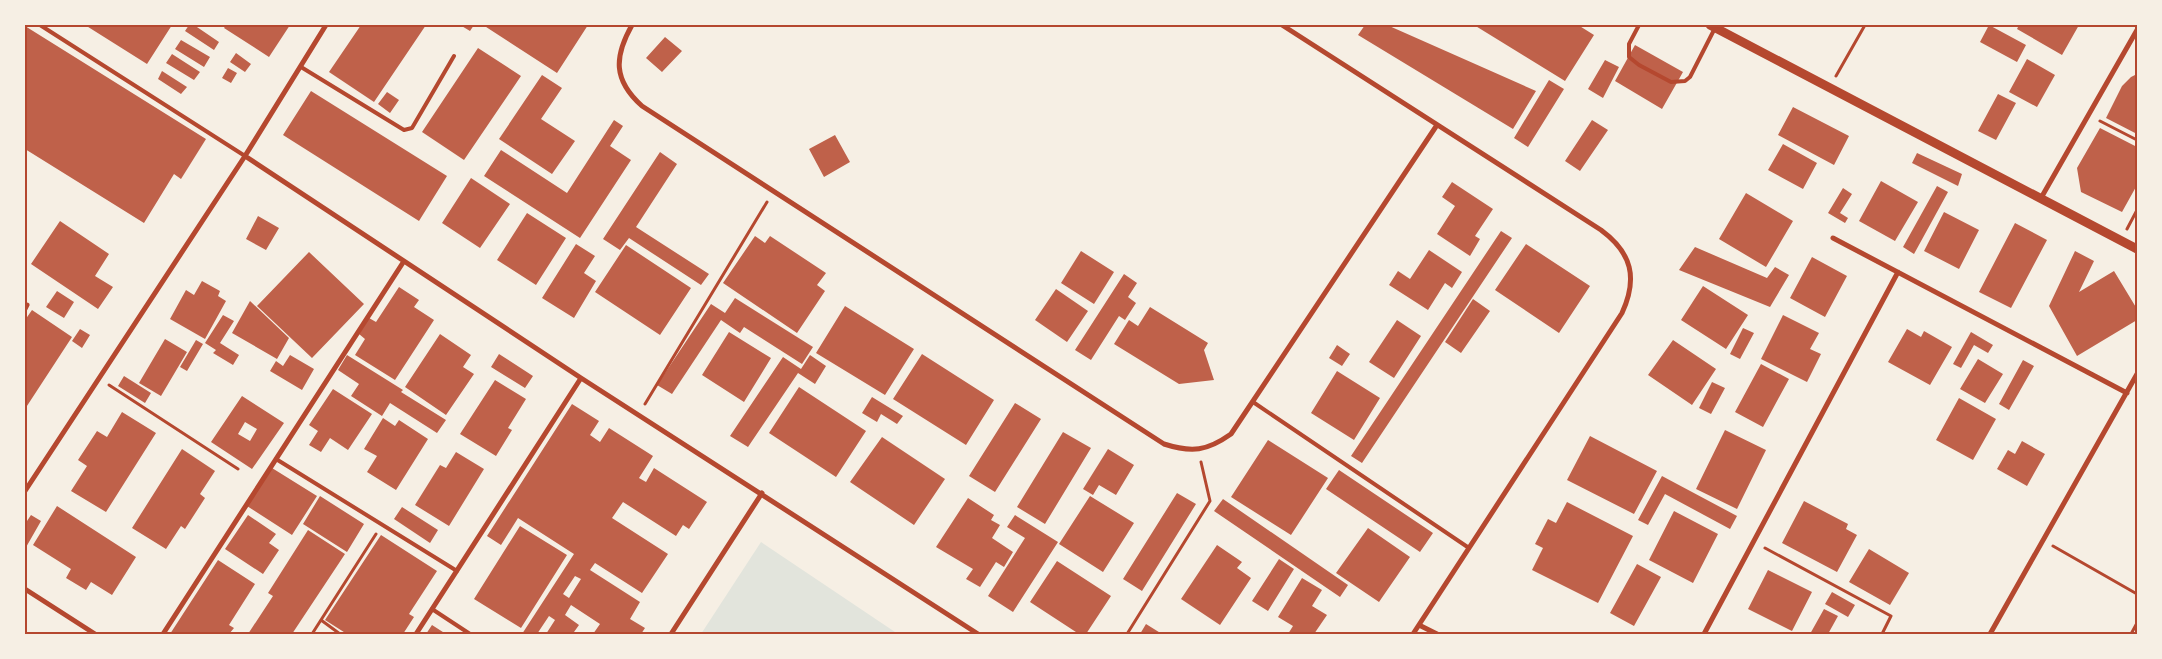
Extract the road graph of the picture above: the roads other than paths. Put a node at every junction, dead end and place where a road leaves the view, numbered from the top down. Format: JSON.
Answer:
{"nodes":[{"id":1,"x":40,"y":25,"type":"edge"},
{"id":2,"x":326,"y":25,"type":"edge"},
{"id":3,"x":632,"y":25,"type":"edge"},
{"id":4,"x":1282,"y":25,"type":"edge"},
{"id":5,"x":1639,"y":25,"type":"edge"},
{"id":6,"x":1712,"y":26,"type":"edge"},
{"id":7,"x":2137,"y":30,"type":"edge"},
{"id":8,"x":2135,"y":40,"type":"edge"},
{"id":9,"x":454,"y":56,"type":"dead end"},
{"id":10,"x":302,"y":67,"type":"junction"},
{"id":11,"x":1437,"y":124,"type":"junction"},
{"id":12,"x":245,"y":156,"type":"junction"},
{"id":13,"x":2041,"y":198,"type":"junction"},
{"id":14,"x":1833,"y":238,"type":"dead end"},
{"id":15,"x":2137,"y":249,"type":"edge"},
{"id":16,"x":404,"y":261,"type":"junction"},
{"id":17,"x":1898,"y":272,"type":"junction"},
{"id":18,"x":2137,"y":374,"type":"edge"},
{"id":19,"x":581,"y":378,"type":"junction"},
{"id":20,"x":2126,"y":393,"type":"junction"},
{"id":21,"x":1253,"y":402,"type":"junction"},
{"id":22,"x":276,"y":458,"type":"junction"},
{"id":23,"x":25,"y":491,"type":"edge"},
{"id":24,"x":762,"y":493,"type":"junction"},
{"id":25,"x":1469,"y":548,"type":"junction"},
{"id":26,"x":457,"y":571,"type":"junction"},
{"id":27,"x":25,"y":589,"type":"edge"},
{"id":28,"x":432,"y":609,"type":"junction"},
{"id":29,"x":1419,"y":625,"type":"junction"},
{"id":30,"x":95,"y":634,"type":"edge"},
{"id":31,"x":163,"y":634,"type":"edge"},
{"id":32,"x":416,"y":634,"type":"edge"},
{"id":33,"x":470,"y":634,"type":"edge"},
{"id":34,"x":671,"y":634,"type":"edge"},
{"id":35,"x":978,"y":634,"type":"edge"},
{"id":36,"x":1413,"y":634,"type":"edge"},
{"id":37,"x":1437,"y":634,"type":"edge"},
{"id":38,"x":1704,"y":634,"type":"edge"},
{"id":39,"x":1990,"y":634,"type":"edge"}],
"edges":[{"from":1,"to":12,"type":"lane"},
{"from":2,"to":10,"type":"street"},
{"from":3,"to":21,"type":"street"},
{"from":4,"to":11,"type":"street"},
{"from":5,"to":6,"type":"lane"},
{"from":6,"to":13,"type":"street"},
{"from":7,"to":8,"type":"street"},
{"from":8,"to":13,"type":"street"},
{"from":9,"to":10,"type":"lane"},
{"from":10,"to":12,"type":"street"},
{"from":11,"to":21,"type":"street"},
{"from":11,"to":25,"type":"street"},
{"from":12,"to":16,"type":"street"},
{"from":12,"to":23,"type":"street"},
{"from":13,"to":15,"type":"street"},
{"from":14,"to":17,"type":"street"},
{"from":16,"to":19,"type":"street"},
{"from":16,"to":22,"type":"street"},
{"from":17,"to":20,"type":"street"},
{"from":17,"to":38,"type":"street"},
{"from":18,"to":20,"type":"street"},
{"from":19,"to":24,"type":"street"},
{"from":19,"to":26,"type":"street"},
{"from":20,"to":39,"type":"street"},
{"from":21,"to":25,"type":"lane"},
{"from":22,"to":26,"type":"lane"},
{"from":22,"to":31,"type":"street"},
{"from":24,"to":34,"type":"street"},
{"from":24,"to":35,"type":"street"},
{"from":25,"to":29,"type":"street"},
{"from":26,"to":28,"type":"street"},
{"from":27,"to":30,"type":"street"},
{"from":28,"to":32,"type":"street"},
{"from":28,"to":33,"type":"lane"},
{"from":29,"to":36,"type":"street"},
{"from":29,"to":37,"type":"street"}]}
